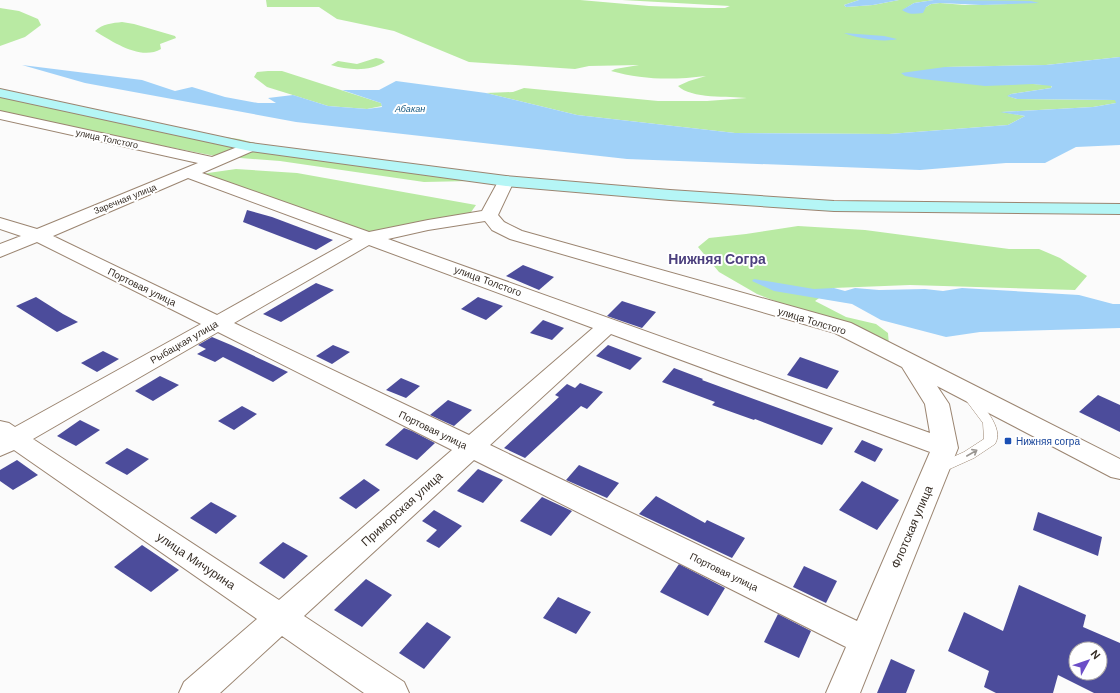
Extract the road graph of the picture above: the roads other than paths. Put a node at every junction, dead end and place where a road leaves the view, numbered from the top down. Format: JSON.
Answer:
{"nodes":[{"id":1,"x":0,"y":93,"type":"edge"},
{"id":2,"x":0,"y":115,"type":"edge"},
{"id":3,"x":250,"y":147,"type":"junction"},
{"id":4,"x":213,"y":162,"type":"junction"},
{"id":5,"x":188,"y":173,"type":"junction"},
{"id":6,"x":506,"y":180,"type":"junction"},
{"id":7,"x":1120,"y":209,"type":"edge"},
{"id":8,"x":489,"y":216,"type":"junction"},
{"id":9,"x":0,"y":223,"type":"edge"},
{"id":10,"x":37,"y":235,"type":"junction"},
{"id":11,"x":368,"y":238,"type":"junction"},
{"id":12,"x":0,"y":251,"type":"edge"},
{"id":13,"x":216,"y":324,"type":"junction"},
{"id":14,"x":609,"y":325,"type":"junction"},
{"id":15,"x":910,"y":363,"type":"junction"},
{"id":16,"x":964,"y":391,"type":"junction"},
{"id":17,"x":5,"y":438,"type":"edge"},
{"id":18,"x":470,"y":448,"type":"junction"},
{"id":19,"x":941,"y":459,"type":"junction"},
{"id":20,"x":1120,"y":470,"type":"edge"},
{"id":21,"x":280,"y":618,"type":"junction"},
{"id":22,"x":864,"y":640,"type":"junction"},
{"id":23,"x":196,"y":693,"type":"edge"},
{"id":24,"x":392,"y":693,"type":"edge"},
{"id":25,"x":843,"y":693,"type":"edge"}],
"edges":[{"from":1,"to":3,"type":"street"},
{"from":2,"to":4,"type":"street","name":"улица Толстого"},
{"from":3,"to":4,"type":"street","name":"Заречная улица"},
{"from":3,"to":6,"type":"street"},
{"from":4,"to":5,"type":"street","name":"Заречная улица"},
{"from":5,"to":10,"type":"street","name":"Заречная улица"},
{"from":5,"to":11,"type":"street","name":"улица Толстого"},
{"from":6,"to":7,"type":"street"},
{"from":6,"to":8,"type":"street"},
{"from":8,"to":11,"type":"street"},
{"from":8,"to":15,"type":"street","name":"улица Толстого"},
{"from":9,"to":10,"type":"street","name":"Портовая улица"},
{"from":10,"to":12,"type":"street","name":"Заречная улица"},
{"from":10,"to":13,"type":"street","name":"Портовая улица"},
{"from":11,"to":13,"type":"street","name":"Рыбацкая улица"},
{"from":11,"to":14,"type":"street","name":"улица Толстого"},
{"from":13,"to":17,"type":"street","name":"Рыбацкая улица"},
{"from":13,"to":18,"type":"street","name":"Портовая улица"},
{"from":14,"to":18,"type":"street","name":"Приморская улица"},
{"from":14,"to":19,"type":"street","name":"улица Толстого"},
{"from":15,"to":16,"type":"street","name":"улица Толстого"},
{"from":15,"to":19,"type":"street"},
{"from":19,"to":16,"type":"lane","one_way":true},
{"from":16,"to":20,"type":"street","name":"улица Толстого"},
{"from":17,"to":21,"type":"street","name":"улица Мичурина"},
{"from":18,"to":21,"type":"street","name":"Приморская улица"},
{"from":18,"to":22,"type":"street","name":"Портовая улица"},
{"from":19,"to":22,"type":"street","name":"Флотская улица"},
{"from":21,"to":23,"type":"street","name":"Приморская улица"},
{"from":21,"to":24,"type":"street","name":"улица Мичурина"},
{"from":22,"to":25,"type":"street","name":"Флотская улица"}]}
